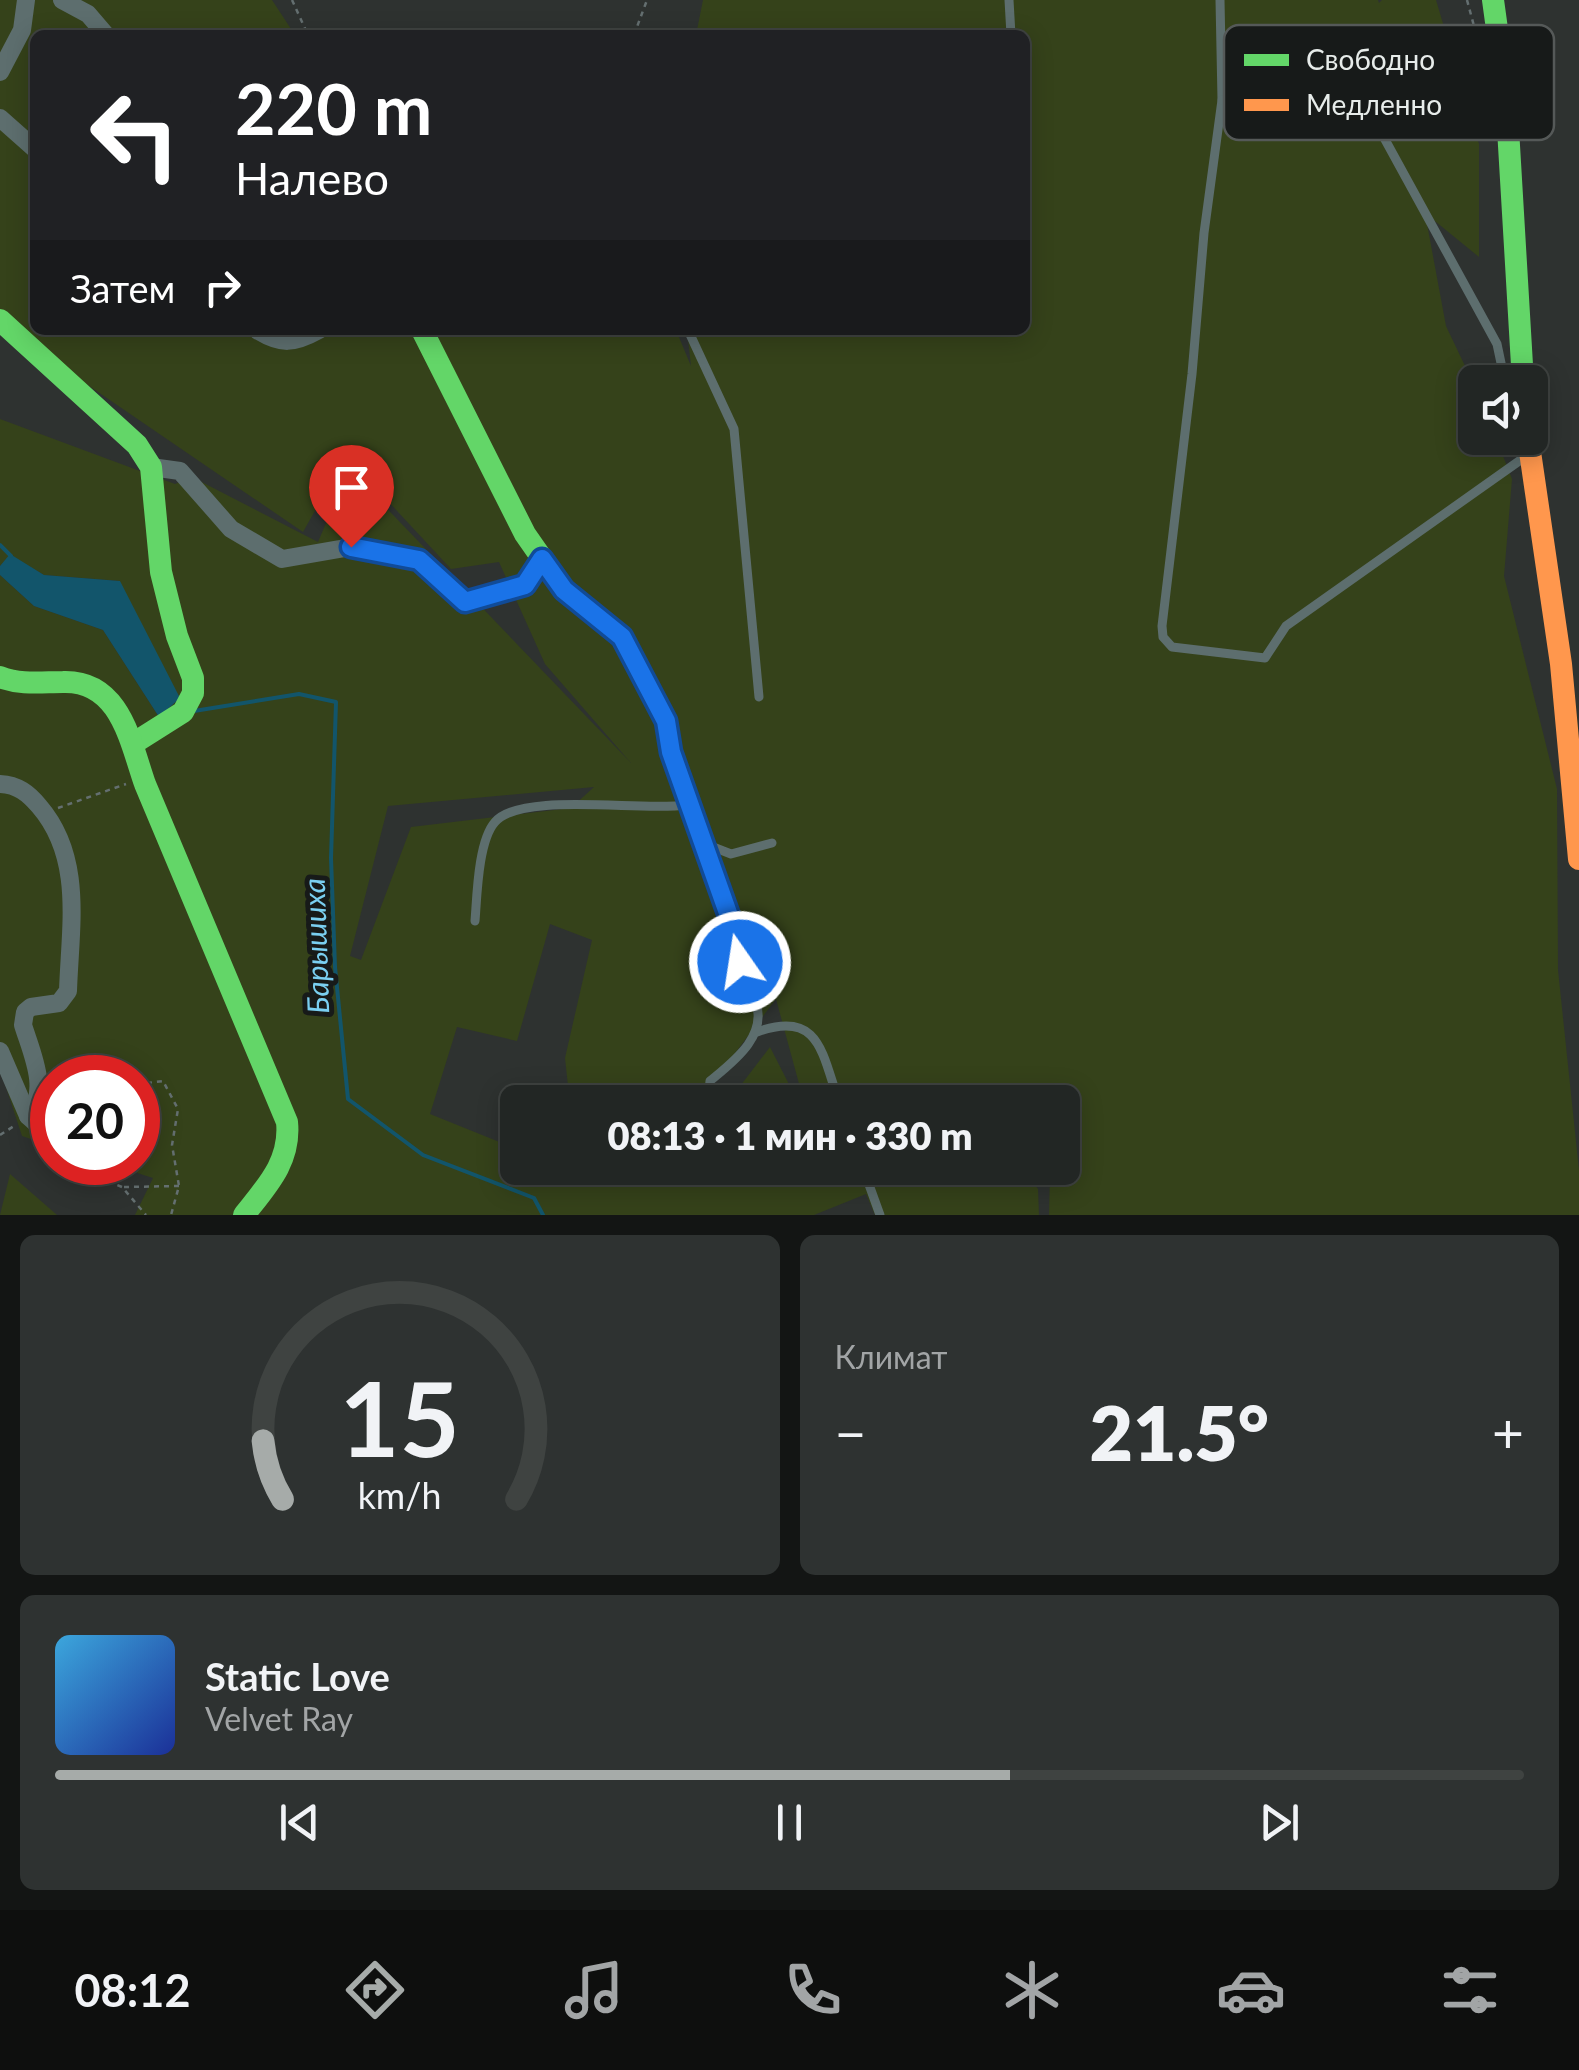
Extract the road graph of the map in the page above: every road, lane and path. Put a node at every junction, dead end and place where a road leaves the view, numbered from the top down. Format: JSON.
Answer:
{"nodes":[{"id":1,"x":26,"y":0,"type":"edge"},
{"id":2,"x":62,"y":0,"type":"edge"},
{"id":3,"x":292,"y":0,"type":"edge"},
{"id":4,"x":647,"y":0,"type":"edge"},
{"id":5,"x":1009,"y":0,"type":"edge"},
{"id":6,"x":1220,"y":0,"type":"edge"},
{"id":7,"x":1493,"y":0,"type":"edge"},
{"id":8,"x":1497,"y":25,"type":"edge"},
{"id":9,"x":102,"y":30,"type":"edge"},
{"id":10,"x":306,"y":30,"type":"edge"},
{"id":11,"x":636,"y":30,"type":"edge"},
{"id":12,"x":1011,"y":30,"type":"edge"},
{"id":13,"x":0,"y":72,"type":"edge"},
{"id":14,"x":1222,"y":100,"type":"joint"},
{"id":15,"x":0,"y":118,"type":"edge"},
{"id":16,"x":1385,"y":140,"type":"edge"},
{"id":17,"x":1509,"y":140,"type":"edge"},
{"id":18,"x":30,"y":145,"type":"edge"},
{"id":19,"x":0,"y":320,"type":"edge"},
{"id":20,"x":265,"y":335,"type":"edge"},
{"id":21,"x":310,"y":335,"type":"edge"},
{"id":22,"x":425,"y":335,"type":"edge"},
{"id":23,"x":690,"y":335,"type":"edge"},
{"id":24,"x":1502,"y":365,"type":"edge"},
{"id":25,"x":1522,"y":365,"type":"edge"},
{"id":26,"x":1511,"y":455,"type":"edge"},
{"id":27,"x":1529,"y":455,"type":"edge"},
{"id":28,"x":151,"y":467,"type":"junction"},
{"id":29,"x":542,"y":559,"type":"junction"},
{"id":30,"x":0,"y":678,"type":"edge"},
{"id":31,"x":760,"y":698,"type":"dead end"},
{"id":32,"x":134,"y":743,"type":"junction"},
{"id":33,"x":142,"y":781,"type":"junction"},
{"id":34,"x":0,"y":784,"type":"edge"},
{"id":35,"x":689,"y":804,"type":"junction"},
{"id":36,"x":46,"y":814,"type":"junction"},
{"id":37,"x":772,"y":843,"type":"dead end"},
{"id":38,"x":705,"y":844,"type":"junction"},
{"id":39,"x":1579,"y":859,"type":"edge"},
{"id":40,"x":475,"y":921,"type":"dead end"},
{"id":41,"x":739,"y":944,"type":"junction"},
{"id":42,"x":714,"y":978,"type":"dead end"},
{"id":43,"x":757,"y":1032,"type":"junction"},
{"id":44,"x":0,"y":1052,"type":"edge"},
{"id":45,"x":160,"y":1081,"type":"edge"},
{"id":46,"x":710,"y":1085,"type":"edge"},
{"id":47,"x":832,"y":1085,"type":"edge"},
{"id":48,"x":28,"y":1116,"type":"junction"},
{"id":49,"x":0,"y":1135,"type":"edge"},
{"id":50,"x":869,"y":1185,"type":"edge"},
{"id":51,"x":122,"y":1186,"type":"joint"},
{"id":52,"x":180,"y":1186,"type":"junction"},
{"id":53,"x":146,"y":1215,"type":"edge"},
{"id":54,"x":171,"y":1215,"type":"edge"},
{"id":55,"x":244,"y":1215,"type":"edge"},
{"id":56,"x":880,"y":1215,"type":"edge"}],
"edges":[{"from":1,"to":13,"type":"street"},
{"from":2,"to":9,"type":"street"},
{"from":3,"to":10,"type":"path"},
{"from":4,"to":11,"type":"path"},
{"from":5,"to":12,"type":"lane"},
{"from":6,"to":14,"type":"lane"},
{"from":7,"to":8,"type":"street"},
{"from":14,"to":26,"type":"lane"},
{"from":15,"to":18,"type":"street"},
{"from":16,"to":24,"type":"lane"},
{"from":17,"to":25,"type":"street"},
{"from":19,"to":28,"type":"street"},
{"from":20,"to":21,"type":"street"},
{"from":22,"to":29,"type":"street"},
{"from":23,"to":31,"type":"lane"},
{"from":27,"to":39,"type":"street"},
{"from":28,"to":29,"type":"street"},
{"from":28,"to":32,"type":"street"},
{"from":29,"to":35,"type":"street"},
{"from":30,"to":32,"type":"street"},
{"from":32,"to":33,"type":"street"},
{"from":33,"to":36,"type":"path"},
{"from":33,"to":55,"type":"street"},
{"from":34,"to":36,"type":"street"},
{"from":35,"to":38,"type":"street"},
{"from":35,"to":40,"type":"lane"},
{"from":36,"to":48,"type":"street"},
{"from":37,"to":38,"type":"lane"},
{"from":38,"to":41,"type":"street"},
{"from":41,"to":42,"type":"street"},
{"from":41,"to":43,"type":"lane"},
{"from":43,"to":46,"type":"lane"},
{"from":43,"to":47,"type":"lane"},
{"from":44,"to":48,"type":"street"},
{"from":45,"to":52,"type":"path"},
{"from":48,"to":49,"type":"path"},
{"from":50,"to":56,"type":"lane"},
{"from":51,"to":52,"type":"path"},
{"from":51,"to":53,"type":"path"},
{"from":52,"to":54,"type":"path"}]}
